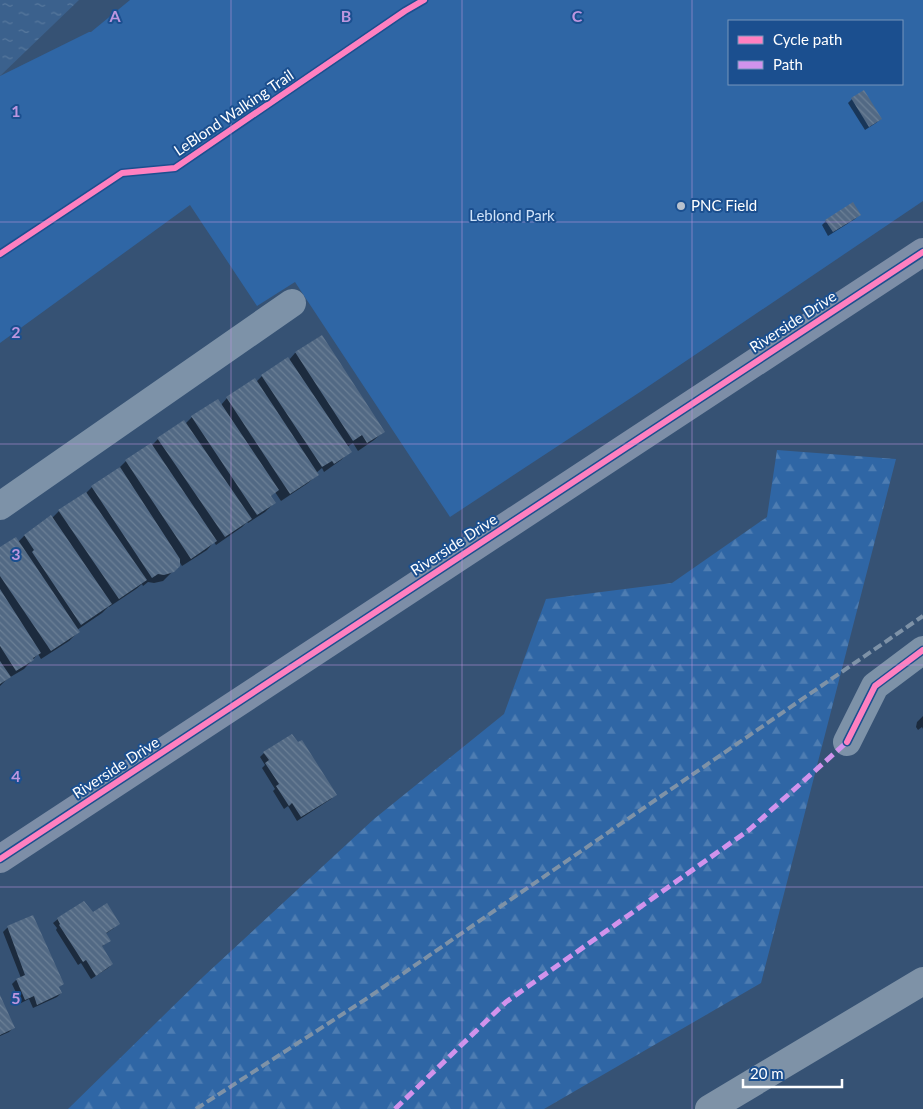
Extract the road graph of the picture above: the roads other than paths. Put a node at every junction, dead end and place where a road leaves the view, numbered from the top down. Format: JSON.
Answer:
{"nodes":[{"id":1,"x":923,"y":252,"type":"edge"},
{"id":2,"x":292,"y":304,"type":"dead end"},
{"id":3,"x":0,"y":506,"type":"edge"},
{"id":4,"x":923,"y":650,"type":"edge"},
{"id":5,"x":847,"y":742,"type":"dead end"},
{"id":6,"x":0,"y":859,"type":"edge"},
{"id":7,"x":923,"y":981,"type":"edge"},
{"id":8,"x":709,"y":1109,"type":"edge"}],
"edges":[{"from":1,"to":6,"type":"main road","name":"Riverside Drive"},
{"from":2,"to":3,"type":"street"},
{"from":4,"to":5,"type":"street"},
{"from":7,"to":8,"type":"highway"}]}
